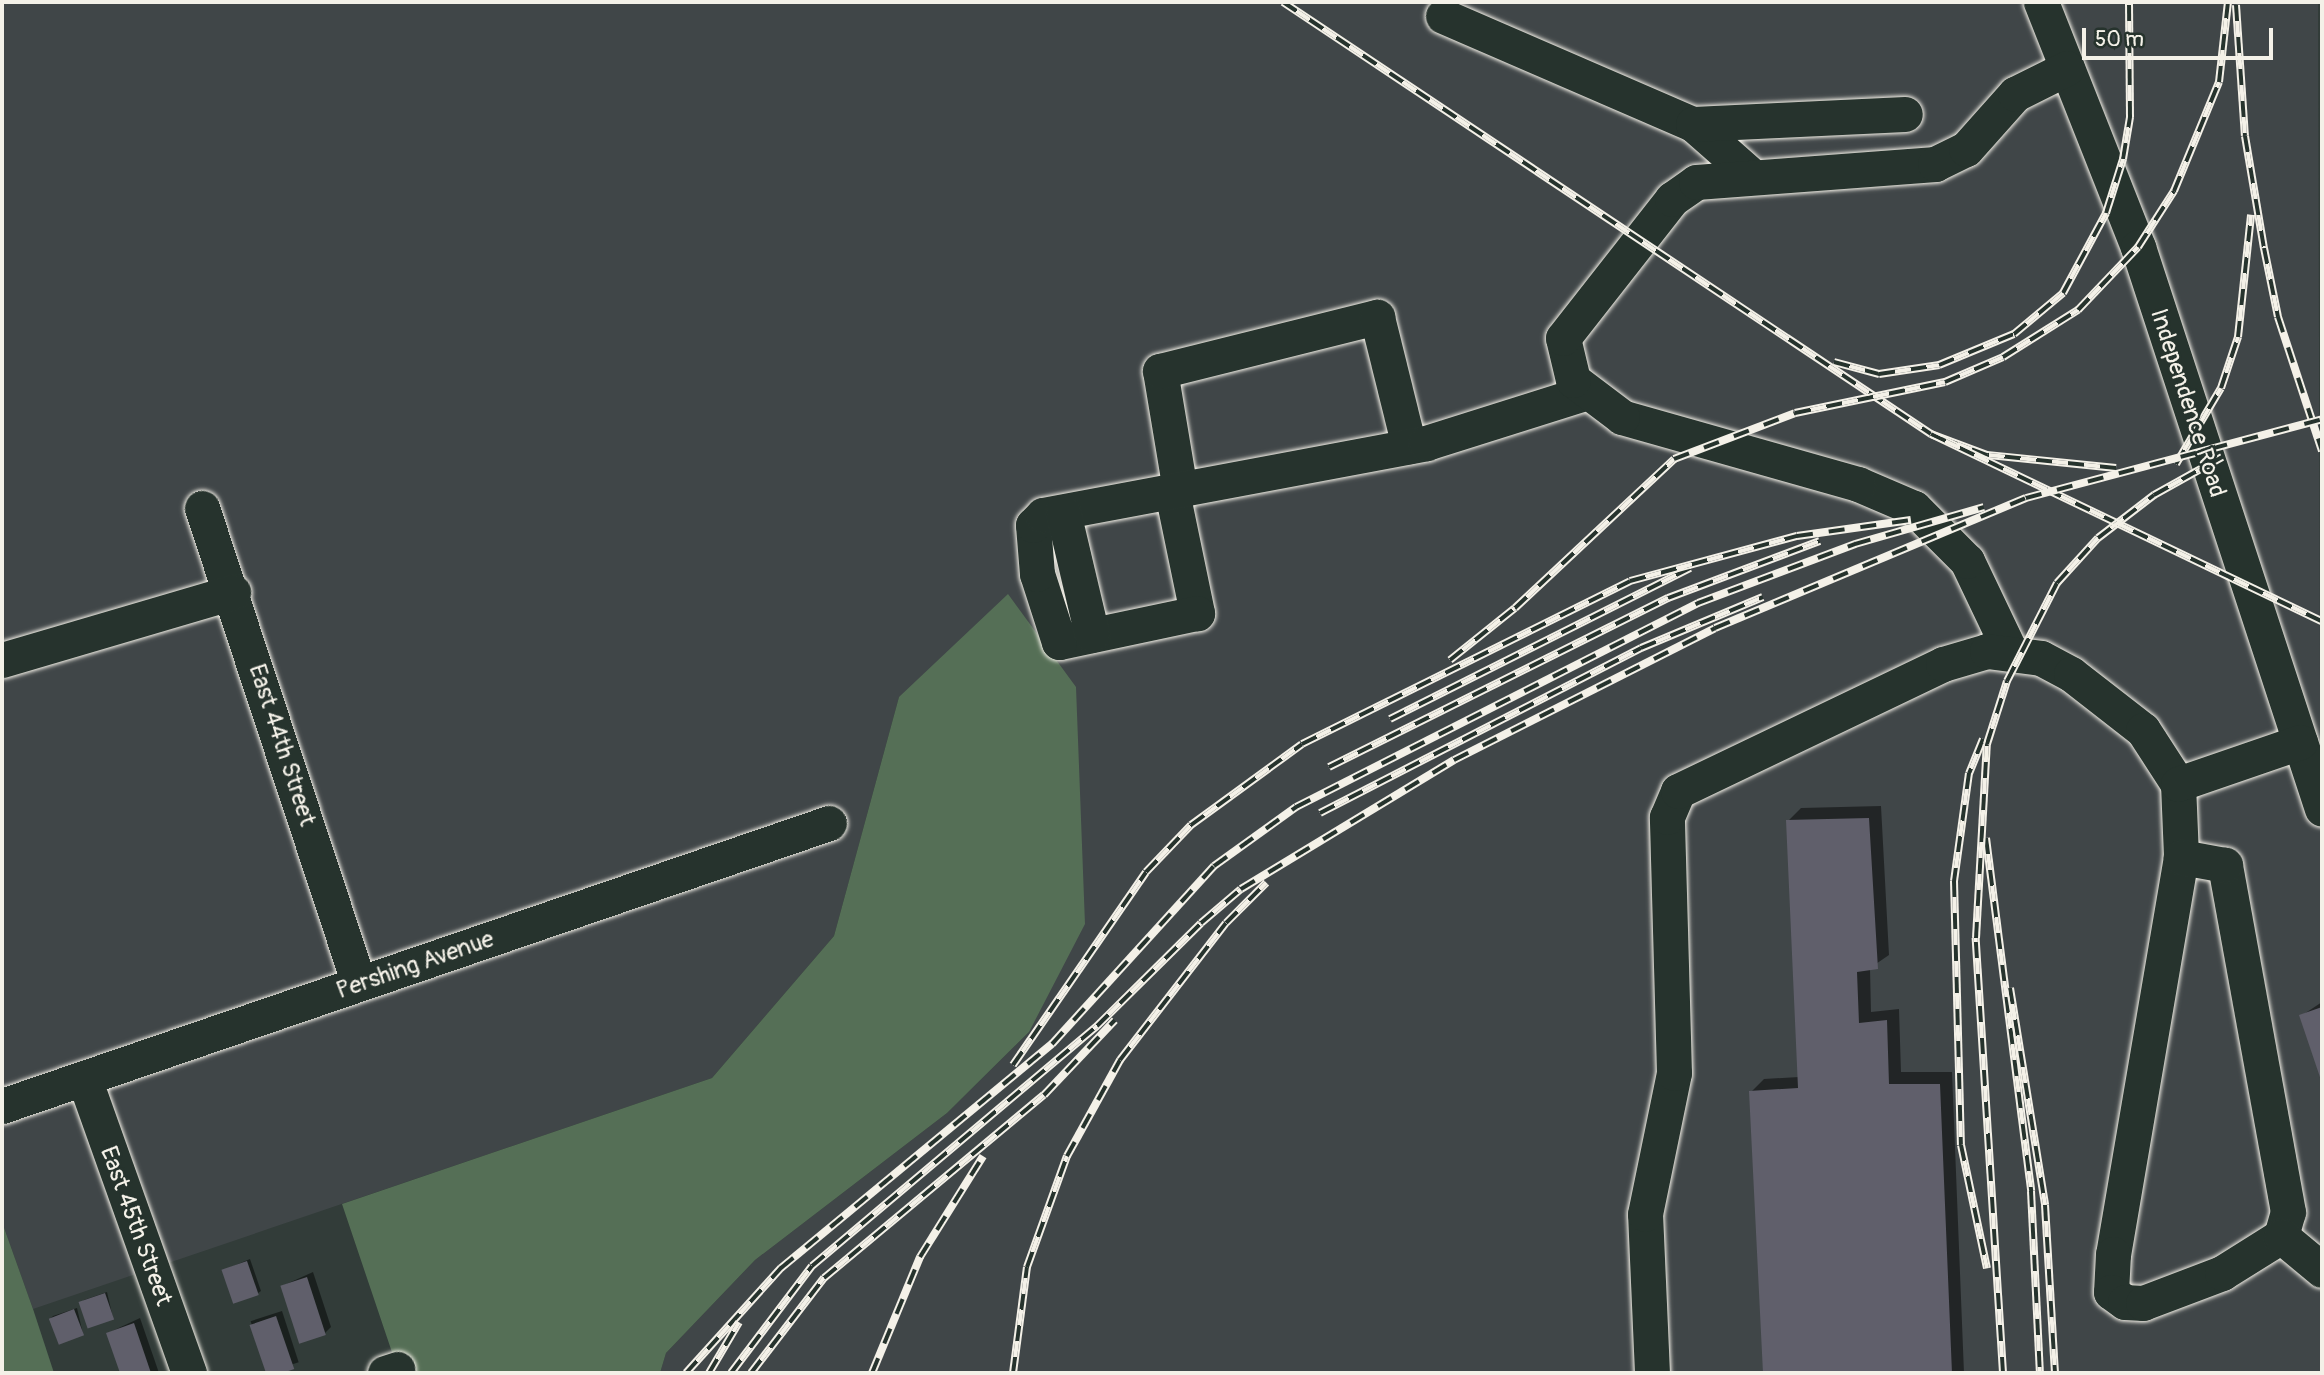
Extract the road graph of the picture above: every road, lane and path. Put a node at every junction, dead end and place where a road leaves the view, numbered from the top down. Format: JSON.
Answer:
{"nodes":[{"id":1,"x":2041,"y":2,"type":"edge"},
{"id":2,"x":1443,"y":16,"type":"dead end"},
{"id":3,"x":2067,"y":68,"type":"junction"},
{"id":4,"x":1905,"y":114,"type":"dead end"},
{"id":5,"x":1693,"y":124,"type":"junction"},
{"id":6,"x":1751,"y":175,"type":"junction"},
{"id":7,"x":1586,"y":393,"type":"junction"},
{"id":8,"x":1409,"y":446,"type":"junction"},
{"id":9,"x":1176,"y":491,"type":"junction"},
{"id":10,"x":202,"y":508,"type":"dead end"},
{"id":11,"x":233,"y":592,"type":"junction"},
{"id":12,"x":2010,"y":651,"type":"junction"},
{"id":13,"x":2,"y":660,"type":"edge"},
{"id":14,"x":2300,"y":742,"type":"junction"},
{"id":15,"x":2178,"y":784,"type":"junction"},
{"id":16,"x":2322,"y":809,"type":"edge"},
{"id":17,"x":829,"y":823,"type":"dead end"},
{"id":18,"x":2181,"y":857,"type":"junction"},
{"id":19,"x":359,"y":984,"type":"junction"},
{"id":20,"x":84,"y":1078,"type":"junction"},
{"id":21,"x":2,"y":1106,"type":"edge"},
{"id":22,"x":2281,"y":1236,"type":"junction"},
{"id":23,"x":2322,"y":1270,"type":"edge"},
{"id":24,"x":189,"y":1373,"type":"edge"},
{"id":25,"x":1652,"y":1373,"type":"edge"}],
"edges":[{"from":1,"to":3,"type":"street","name":"Independence Road"},
{"from":2,"to":5,"type":"street"},
{"from":3,"to":6,"type":"street"},
{"from":3,"to":14,"type":"street","name":"Independence Road"},
{"from":4,"to":5,"type":"street"},
{"from":5,"to":6,"type":"street"},
{"from":6,"to":7,"type":"street"},
{"from":7,"to":8,"type":"street"},
{"from":7,"to":12,"type":"street"},
{"from":8,"to":9,"type":"street"},
{"from":8,"to":9,"type":"street"},
{"from":9,"to":9,"type":"street"},
{"from":10,"to":11,"type":"street","name":"East 44th Street"},
{"from":11,"to":13,"type":"street"},
{"from":11,"to":19,"type":"street","name":"East 44th Street"},
{"from":12,"to":15,"type":"street"},
{"from":12,"to":25,"type":"street"},
{"from":14,"to":15,"type":"street"},
{"from":14,"to":16,"type":"street","name":"Independence Road"},
{"from":15,"to":18,"type":"street"},
{"from":17,"to":19,"type":"street","name":"Pershing Avenue"},
{"from":18,"to":22,"type":"street"},
{"from":18,"to":22,"type":"street"},
{"from":19,"to":20,"type":"street","name":"Pershing Avenue"},
{"from":20,"to":21,"type":"street","name":"Pershing Avenue"},
{"from":20,"to":24,"type":"street","name":"East 45th Street"},
{"from":22,"to":23,"type":"street"}]}
